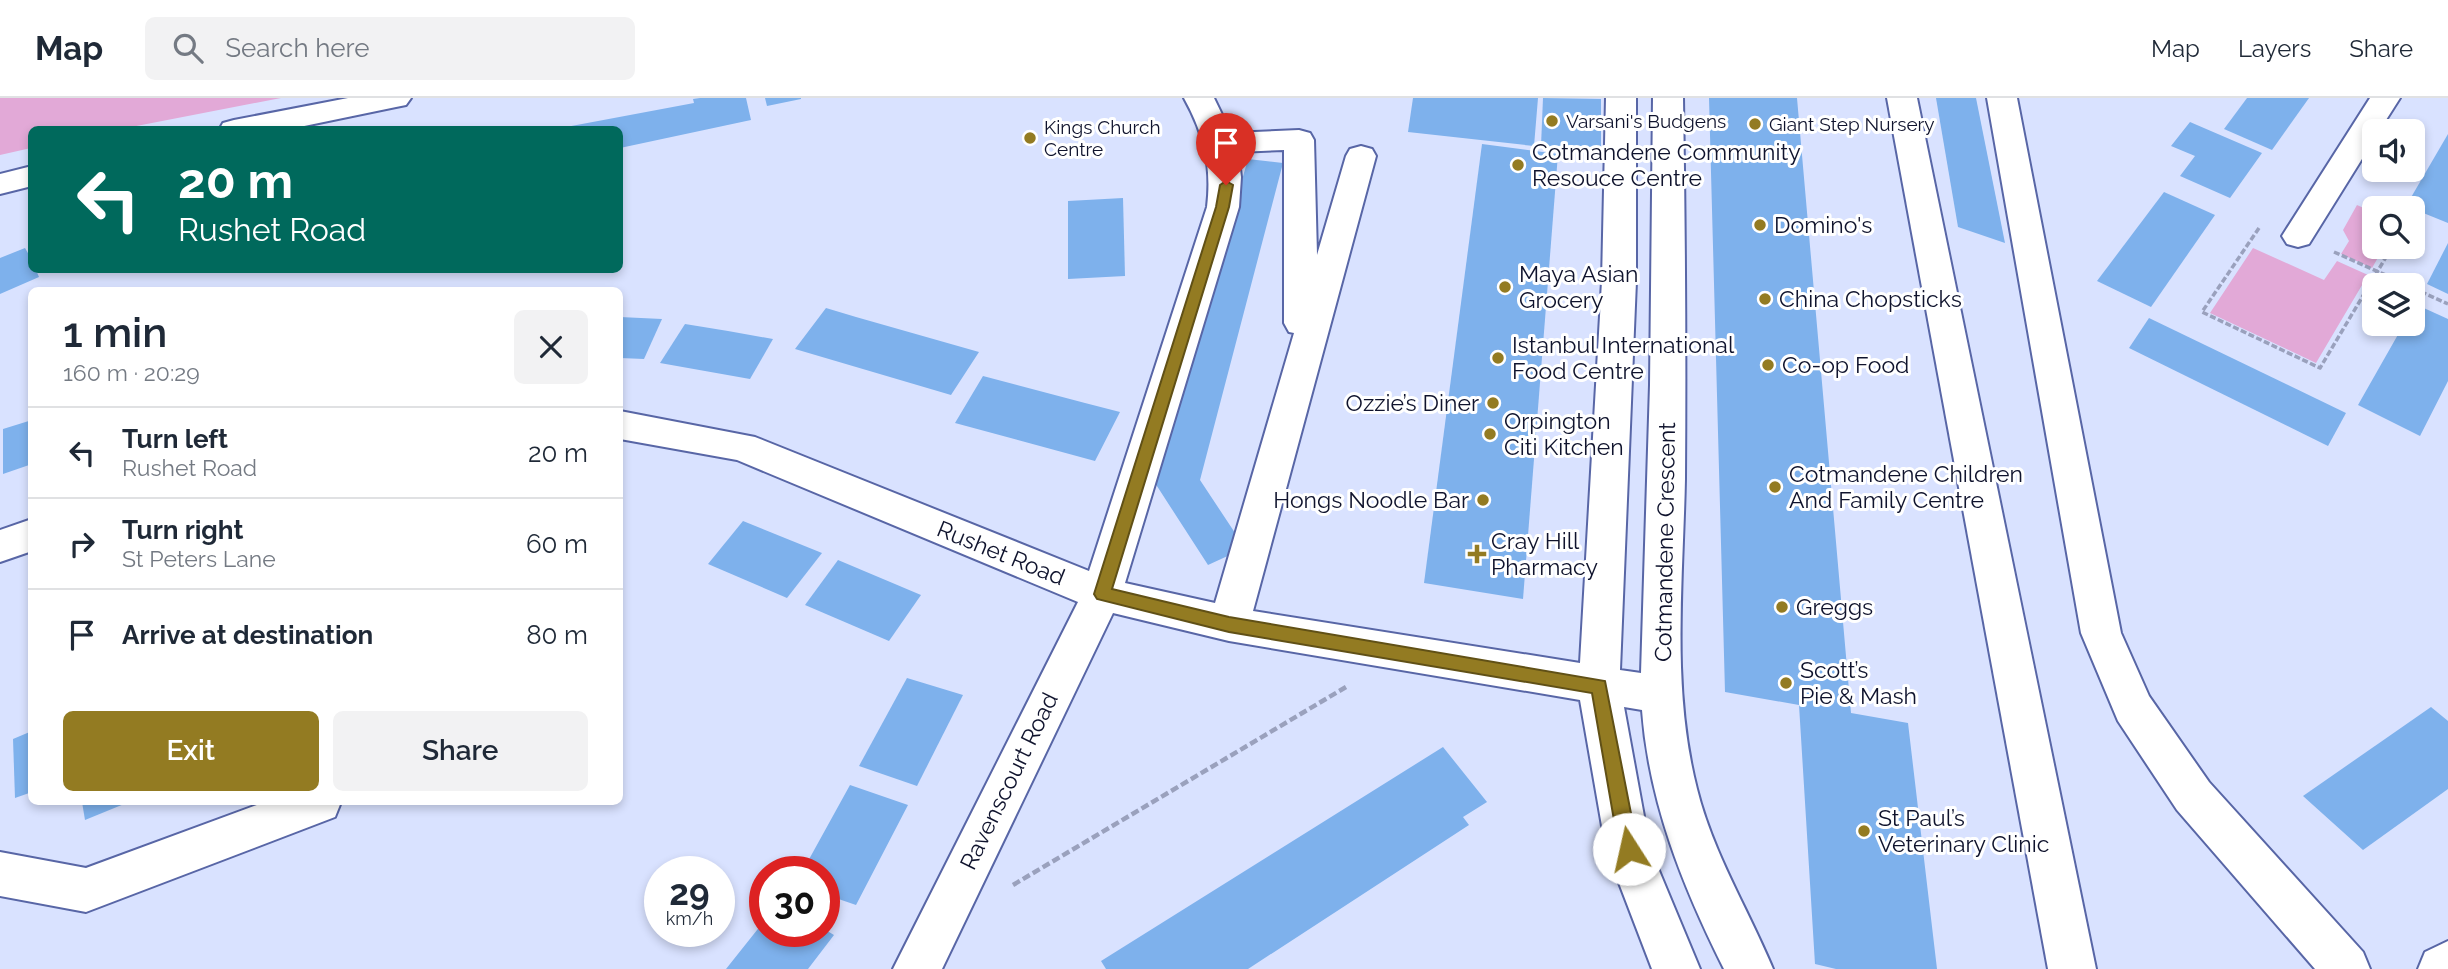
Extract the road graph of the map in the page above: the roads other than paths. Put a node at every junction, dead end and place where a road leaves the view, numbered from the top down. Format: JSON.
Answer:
{"nodes":[{"id":1,"x":396,"y":98,"type":"edge"},
{"id":2,"x":1199,"y":98,"type":"edge"},
{"id":3,"x":1621,"y":98,"type":"edge"},
{"id":4,"x":1668,"y":98,"type":"edge"},
{"id":5,"x":1902,"y":98,"type":"edge"},
{"id":6,"x":2002,"y":98,"type":"edge"},
{"id":7,"x":2385,"y":98,"type":"edge"},
{"id":8,"x":254,"y":126,"type":"edge"},
{"id":9,"x":1222,"y":143,"type":"junction"},
{"id":10,"x":1361,"y":156,"type":"dead end"},
{"id":11,"x":28,"y":177,"type":"edge"},
{"id":12,"x":0,"y":184,"type":"edge"},
{"id":13,"x":2298,"y":236,"type":"road end"},
{"id":14,"x":1302,"y":366,"type":"junction"},
{"id":15,"x":623,"y":426,"type":"edge"},
{"id":16,"x":28,"y":536,"type":"edge"},
{"id":17,"x":0,"y":546,"type":"edge"},
{"id":18,"x":1102,"y":594,"type":"junction"},
{"id":19,"x":1229,"y":624,"type":"junction"},
{"id":20,"x":1599,"y":687,"type":"junction"},
{"id":21,"x":1661,"y":695,"type":"junction"},
{"id":22,"x":311,"y":805,"type":"edge"},
{"id":23,"x":0,"y":874,"type":"edge"},
{"id":24,"x":2448,"y":965,"type":"edge"},
{"id":25,"x":917,"y":969,"type":"edge"},
{"id":26,"x":1676,"y":969,"type":"edge"},
{"id":27,"x":1749,"y":969,"type":"edge"},
{"id":28,"x":2072,"y":969,"type":"edge"},
{"id":29,"x":2346,"y":969,"type":"edge"},
{"id":30,"x":2442,"y":969,"type":"edge"}],
"edges":[{"from":1,"to":8,"type":"street"},
{"from":2,"to":9,"type":"street"},
{"from":3,"to":20,"type":"street"},
{"from":4,"to":21,"type":"street","name":"Cotmandene Crescent"},
{"from":5,"to":28,"type":"street"},
{"from":6,"to":29,"type":"street"},
{"from":7,"to":13,"type":"street"},
{"from":9,"to":14,"type":"street"},
{"from":9,"to":18,"type":"street","name":"Ravenscourt Road"},
{"from":10,"to":14,"type":"street"},
{"from":11,"to":12,"type":"street"},
{"from":14,"to":19,"type":"street"},
{"from":15,"to":18,"type":"street","name":"Rushet Road"},
{"from":16,"to":17,"type":"street"},
{"from":18,"to":19,"type":"street","name":"Rushet Road"},
{"from":18,"to":25,"type":"street","name":"Ravenscourt Road"},
{"from":19,"to":20,"type":"street","name":"Rushet Road"},
{"from":20,"to":21,"type":"street","name":"Rushet Road"},
{"from":20,"to":26,"type":"street"},
{"from":21,"to":27,"type":"street","name":"Cotmandene Crescent"},
{"from":22,"to":23,"type":"street"},
{"from":24,"to":30,"type":"street"}]}
